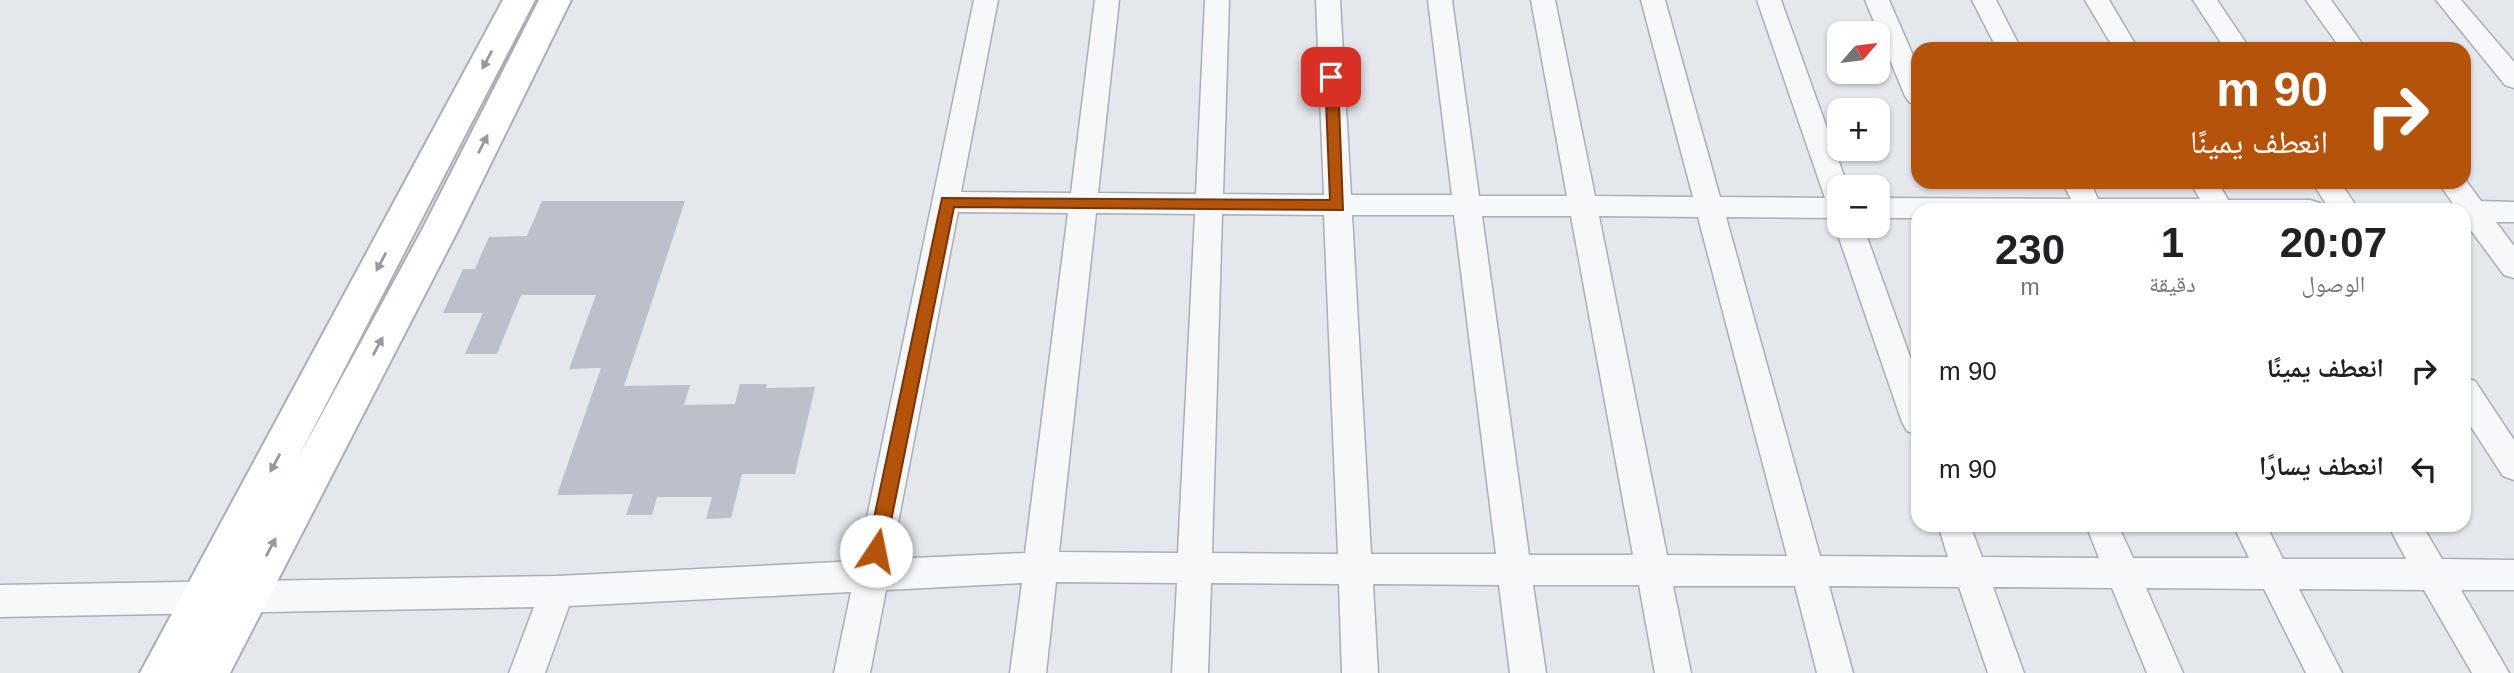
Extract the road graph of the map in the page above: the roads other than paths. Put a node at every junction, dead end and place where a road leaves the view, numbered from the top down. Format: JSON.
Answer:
{"nodes":[{"id":1,"x":519,"y":0,"type":"edge"},
{"id":2,"x":555,"y":0,"type":"edge"},
{"id":3,"x":986,"y":0,"type":"edge"},
{"id":4,"x":1107,"y":0,"type":"edge"},
{"id":5,"x":1217,"y":0,"type":"edge"},
{"id":6,"x":1328,"y":0,"type":"edge"},
{"id":7,"x":1440,"y":0,"type":"edge"},
{"id":8,"x":1544,"y":0,"type":"edge"},
{"id":9,"x":1653,"y":0,"type":"edge"},
{"id":10,"x":1769,"y":0,"type":"edge"},
{"id":11,"x":1877,"y":0,"type":"edge"},
{"id":12,"x":1984,"y":0,"type":"edge"},
{"id":13,"x":2097,"y":0,"type":"edge"},
{"id":14,"x":2206,"y":0,"type":"edge"},
{"id":15,"x":2318,"y":0,"type":"edge"},
{"id":16,"x":2448,"y":0,"type":"edge"},
{"id":17,"x":2005,"y":42,"type":"edge"},
{"id":18,"x":2122,"y":42,"type":"edge"},
{"id":19,"x":2233,"y":42,"type":"edge"},
{"id":20,"x":2349,"y":42,"type":"edge"},
{"id":21,"x":2514,"y":79,"type":"edge"},
{"id":22,"x":1911,"y":80,"type":"edge"},
{"id":23,"x":1831,"y":175,"type":"edge"},
{"id":24,"x":1962,"y":200,"type":"edge"},
{"id":25,"x":947,"y":202,"type":"junction"},
{"id":26,"x":1930,"y":203,"type":"edge"},
{"id":27,"x":2000,"y":203,"type":"edge"},
{"id":28,"x":1083,"y":205,"type":"junction"},
{"id":29,"x":1209,"y":205,"type":"junction"},
{"id":30,"x":1467,"y":205,"type":"junction"},
{"id":31,"x":1911,"y":205,"type":"edge"},
{"id":32,"x":1338,"y":206,"type":"junction"},
{"id":33,"x":1583,"y":207,"type":"junction"},
{"id":34,"x":1710,"y":207,"type":"junction"},
{"id":35,"x":1890,"y":207,"type":"edge"},
{"id":36,"x":1827,"y":208,"type":"edge"},
{"id":37,"x":2471,"y":211,"type":"edge"},
{"id":38,"x":2514,"y":212,"type":"edge"},
{"id":39,"x":2471,"y":213,"type":"edge"},
{"id":40,"x":1853,"y":238,"type":"edge"},
{"id":41,"x":2514,"y":267,"type":"edge"},
{"id":42,"x":2471,"y":401,"type":"edge"},
{"id":43,"x":1911,"y":402,"type":"edge"},
{"id":44,"x":2514,"y":466,"type":"edge"},
{"id":45,"x":1956,"y":532,"type":"edge"},
{"id":46,"x":2105,"y":532,"type":"edge"},
{"id":47,"x":2253,"y":532,"type":"edge"},
{"id":48,"x":2408,"y":532,"type":"edge"},
{"id":49,"x":1040,"y":567,"type":"junction"},
{"id":50,"x":1194,"y":568,"type":"junction"},
{"id":51,"x":1355,"y":569,"type":"junction"},
{"id":52,"x":1514,"y":569,"type":"junction"},
{"id":53,"x":1653,"y":571,"type":"junction"},
{"id":54,"x":2122,"y":571,"type":"junction"},
{"id":55,"x":1808,"y":572,"type":"junction"},
{"id":56,"x":1971,"y":573,"type":"junction"},
{"id":57,"x":2274,"y":574,"type":"junction"},
{"id":58,"x":2433,"y":574,"type":"junction"},
{"id":59,"x":2514,"y":575,"type":"edge"},
{"id":60,"x":871,"y":578,"type":"junction"},
{"id":61,"x":557,"y":591,"type":"junction"},
{"id":62,"x":245,"y":596,"type":"junction"},
{"id":63,"x":204,"y":597,"type":"junction"},
{"id":64,"x":0,"y":601,"type":"edge"},
{"id":65,"x":163,"y":673,"type":"edge"},
{"id":66,"x":206,"y":673,"type":"edge"},
{"id":67,"x":527,"y":673,"type":"edge"},
{"id":68,"x":852,"y":673,"type":"edge"},
{"id":69,"x":1028,"y":673,"type":"edge"},
{"id":70,"x":1190,"y":673,"type":"edge"},
{"id":71,"x":1360,"y":673,"type":"edge"},
{"id":72,"x":1528,"y":673,"type":"edge"},
{"id":73,"x":1673,"y":673,"type":"edge"},
{"id":74,"x":1835,"y":673,"type":"edge"},
{"id":75,"x":2006,"y":673,"type":"edge"},
{"id":76,"x":2165,"y":673,"type":"edge"},
{"id":77,"x":2324,"y":673,"type":"edge"},
{"id":78,"x":2491,"y":673,"type":"edge"}],
"edges":[{"from":1,"to":63,"type":"street","one_way":true},
{"from":62,"to":2,"type":"street","one_way":true},
{"from":3,"to":25,"type":"street"},
{"from":4,"to":28,"type":"street"},
{"from":5,"to":29,"type":"street"},
{"from":6,"to":32,"type":"street"},
{"from":7,"to":30,"type":"street"},
{"from":8,"to":33,"type":"street"},
{"from":9,"to":34,"type":"street"},
{"from":10,"to":23,"type":"street"},
{"from":11,"to":22,"type":"street"},
{"from":12,"to":17,"type":"street"},
{"from":13,"to":18,"type":"street"},
{"from":14,"to":19,"type":"street"},
{"from":15,"to":20,"type":"street"},
{"from":16,"to":21,"type":"street"},
{"from":24,"to":26,"type":"street"},
{"from":24,"to":27,"type":"street"},
{"from":25,"to":28,"type":"street"},
{"from":25,"to":60,"type":"street"},
{"from":28,"to":29,"type":"street"},
{"from":28,"to":49,"type":"street"},
{"from":29,"to":32,"type":"street"},
{"from":29,"to":50,"type":"street"},
{"from":30,"to":32,"type":"street"},
{"from":30,"to":33,"type":"street"},
{"from":30,"to":52,"type":"street"},
{"from":31,"to":35,"type":"street"},
{"from":32,"to":51,"type":"street"},
{"from":33,"to":34,"type":"street"},
{"from":33,"to":53,"type":"street"},
{"from":34,"to":36,"type":"street"},
{"from":34,"to":55,"type":"street"},
{"from":37,"to":38,"type":"street"},
{"from":39,"to":41,"type":"street"},
{"from":40,"to":43,"type":"street"},
{"from":42,"to":44,"type":"street"},
{"from":45,"to":56,"type":"street"},
{"from":46,"to":54,"type":"street"},
{"from":47,"to":57,"type":"street"},
{"from":48,"to":58,"type":"street"},
{"from":49,"to":50,"type":"street"},
{"from":49,"to":60,"type":"street"},
{"from":49,"to":69,"type":"street"},
{"from":50,"to":51,"type":"street"},
{"from":50,"to":70,"type":"street"},
{"from":51,"to":52,"type":"street"},
{"from":51,"to":71,"type":"street"},
{"from":52,"to":53,"type":"street"},
{"from":52,"to":72,"type":"street"},
{"from":53,"to":55,"type":"street"},
{"from":53,"to":73,"type":"street"},
{"from":54,"to":56,"type":"street"},
{"from":54,"to":57,"type":"street"},
{"from":54,"to":76,"type":"street"},
{"from":55,"to":56,"type":"street"},
{"from":55,"to":74,"type":"street"},
{"from":56,"to":75,"type":"street"},
{"from":57,"to":58,"type":"street"},
{"from":57,"to":77,"type":"street"},
{"from":58,"to":59,"type":"street"},
{"from":58,"to":78,"type":"street"},
{"from":60,"to":61,"type":"street"},
{"from":60,"to":68,"type":"street"},
{"from":61,"to":62,"type":"street"},
{"from":61,"to":67,"type":"street"},
{"from":62,"to":63,"type":"street"},
{"from":62,"to":66,"type":"street"},
{"from":63,"to":64,"type":"street"},
{"from":63,"to":65,"type":"street"}]}
